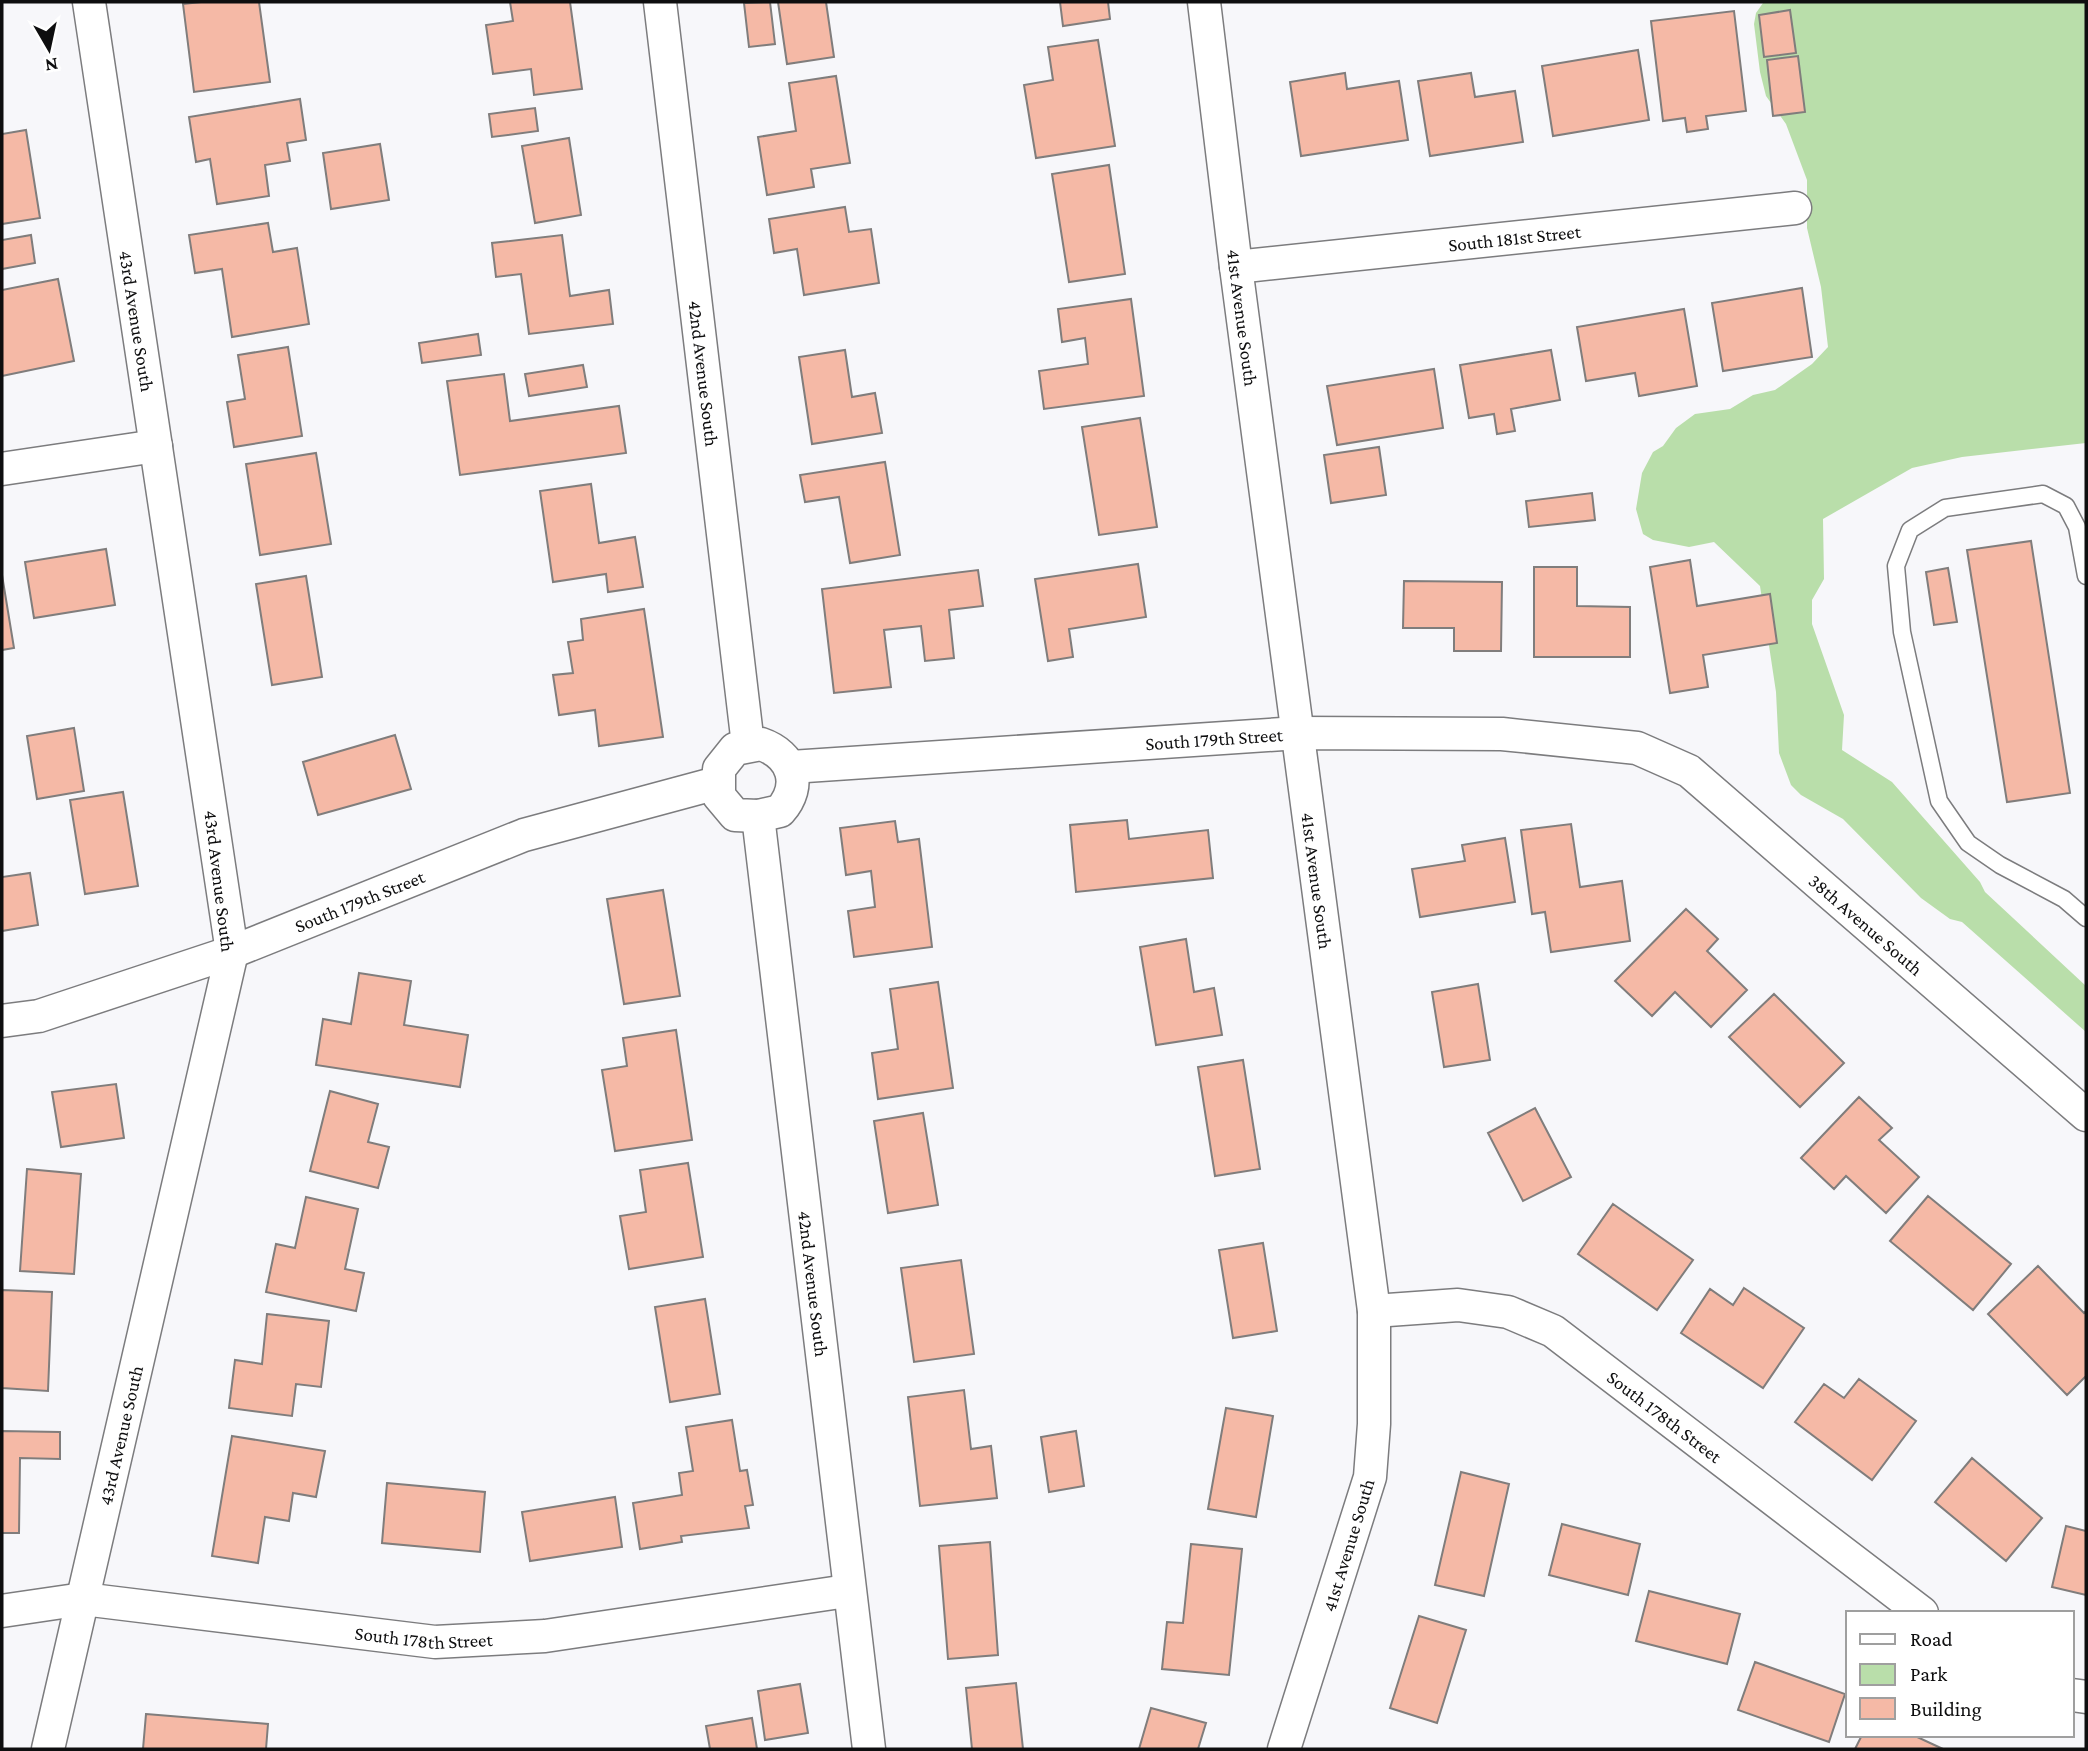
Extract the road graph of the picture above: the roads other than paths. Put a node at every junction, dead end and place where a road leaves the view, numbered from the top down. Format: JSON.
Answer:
{"nodes":[{"id":1,"x":89,"y":2,"type":"edge"},
{"id":2,"x":660,"y":2,"type":"edge"},
{"id":3,"x":1204,"y":2,"type":"edge"},
{"id":4,"x":1795,"y":208,"type":"dead end"},
{"id":5,"x":1236,"y":267,"type":"junction"},
{"id":6,"x":156,"y":446,"type":"junction"},
{"id":7,"x":2,"y":469,"type":"edge"},
{"id":8,"x":2086,"y":576,"type":"edge"},
{"id":9,"x":1298,"y":733,"type":"junction"},
{"id":10,"x":748,"y":745,"type":"junction"},
{"id":11,"x":1637,"y":748,"type":"joint"},
{"id":12,"x":791,"y":767,"type":"junction"},
{"id":13,"x":717,"y":783,"type":"junction"},
{"id":14,"x":758,"y":816,"type":"junction"},
{"id":15,"x":2086,"y":918,"type":"edge"},
{"id":16,"x":232,"y":952,"type":"junction"},
{"id":17,"x":2,"y":1021,"type":"edge"},
{"id":18,"x":2086,"y":1115,"type":"edge"},
{"id":19,"x":1374,"y":1311,"type":"junction"},
{"id":20,"x":848,"y":1591,"type":"junction"},
{"id":21,"x":83,"y":1599,"type":"junction"},
{"id":22,"x":2,"y":1611,"type":"edge"},
{"id":23,"x":1919,"y":1611,"type":"edge"},
{"id":24,"x":48,"y":1749,"type":"edge"},
{"id":25,"x":869,"y":1749,"type":"edge"},
{"id":26,"x":1284,"y":1749,"type":"edge"}],
"edges":[{"from":1,"to":6,"type":"street","name":"43rd Avenue South"},
{"from":2,"to":10,"type":"street","name":"42nd Avenue South"},
{"from":3,"to":5,"type":"street","name":"41st Avenue South"},
{"from":4,"to":5,"type":"street","name":"South 181st Street"},
{"from":5,"to":9,"type":"street","name":"41st Avenue South"},
{"from":6,"to":7,"type":"street"},
{"from":6,"to":16,"type":"street","name":"43rd Avenue South"},
{"from":8,"to":15,"type":"lane"},
{"from":9,"to":11,"type":"street","name":"South 179th Street"},
{"from":9,"to":12,"type":"street","name":"South 179th Street"},
{"from":9,"to":19,"type":"street","name":"41st Avenue South"},
{"from":10,"to":12,"type":"street"},
{"from":10,"to":13,"type":"street"},
{"from":11,"to":18,"type":"street","name":"38th Avenue South"},
{"from":12,"to":14,"type":"street"},
{"from":13,"to":14,"type":"street"},
{"from":13,"to":16,"type":"street","name":"South 179th Street"},
{"from":14,"to":20,"type":"street","name":"42nd Avenue South"},
{"from":16,"to":17,"type":"street","name":"South 179th Street"},
{"from":16,"to":21,"type":"street","name":"43rd Avenue South"},
{"from":19,"to":23,"type":"street","name":"South 178th Street"},
{"from":19,"to":26,"type":"street","name":"41st Avenue South"},
{"from":20,"to":21,"type":"street","name":"South 178th Street"},
{"from":20,"to":25,"type":"street","name":"42nd Avenue South"},
{"from":21,"to":22,"type":"street","name":"South 178th Street"},
{"from":21,"to":24,"type":"street","name":"43rd Avenue South"}]}
